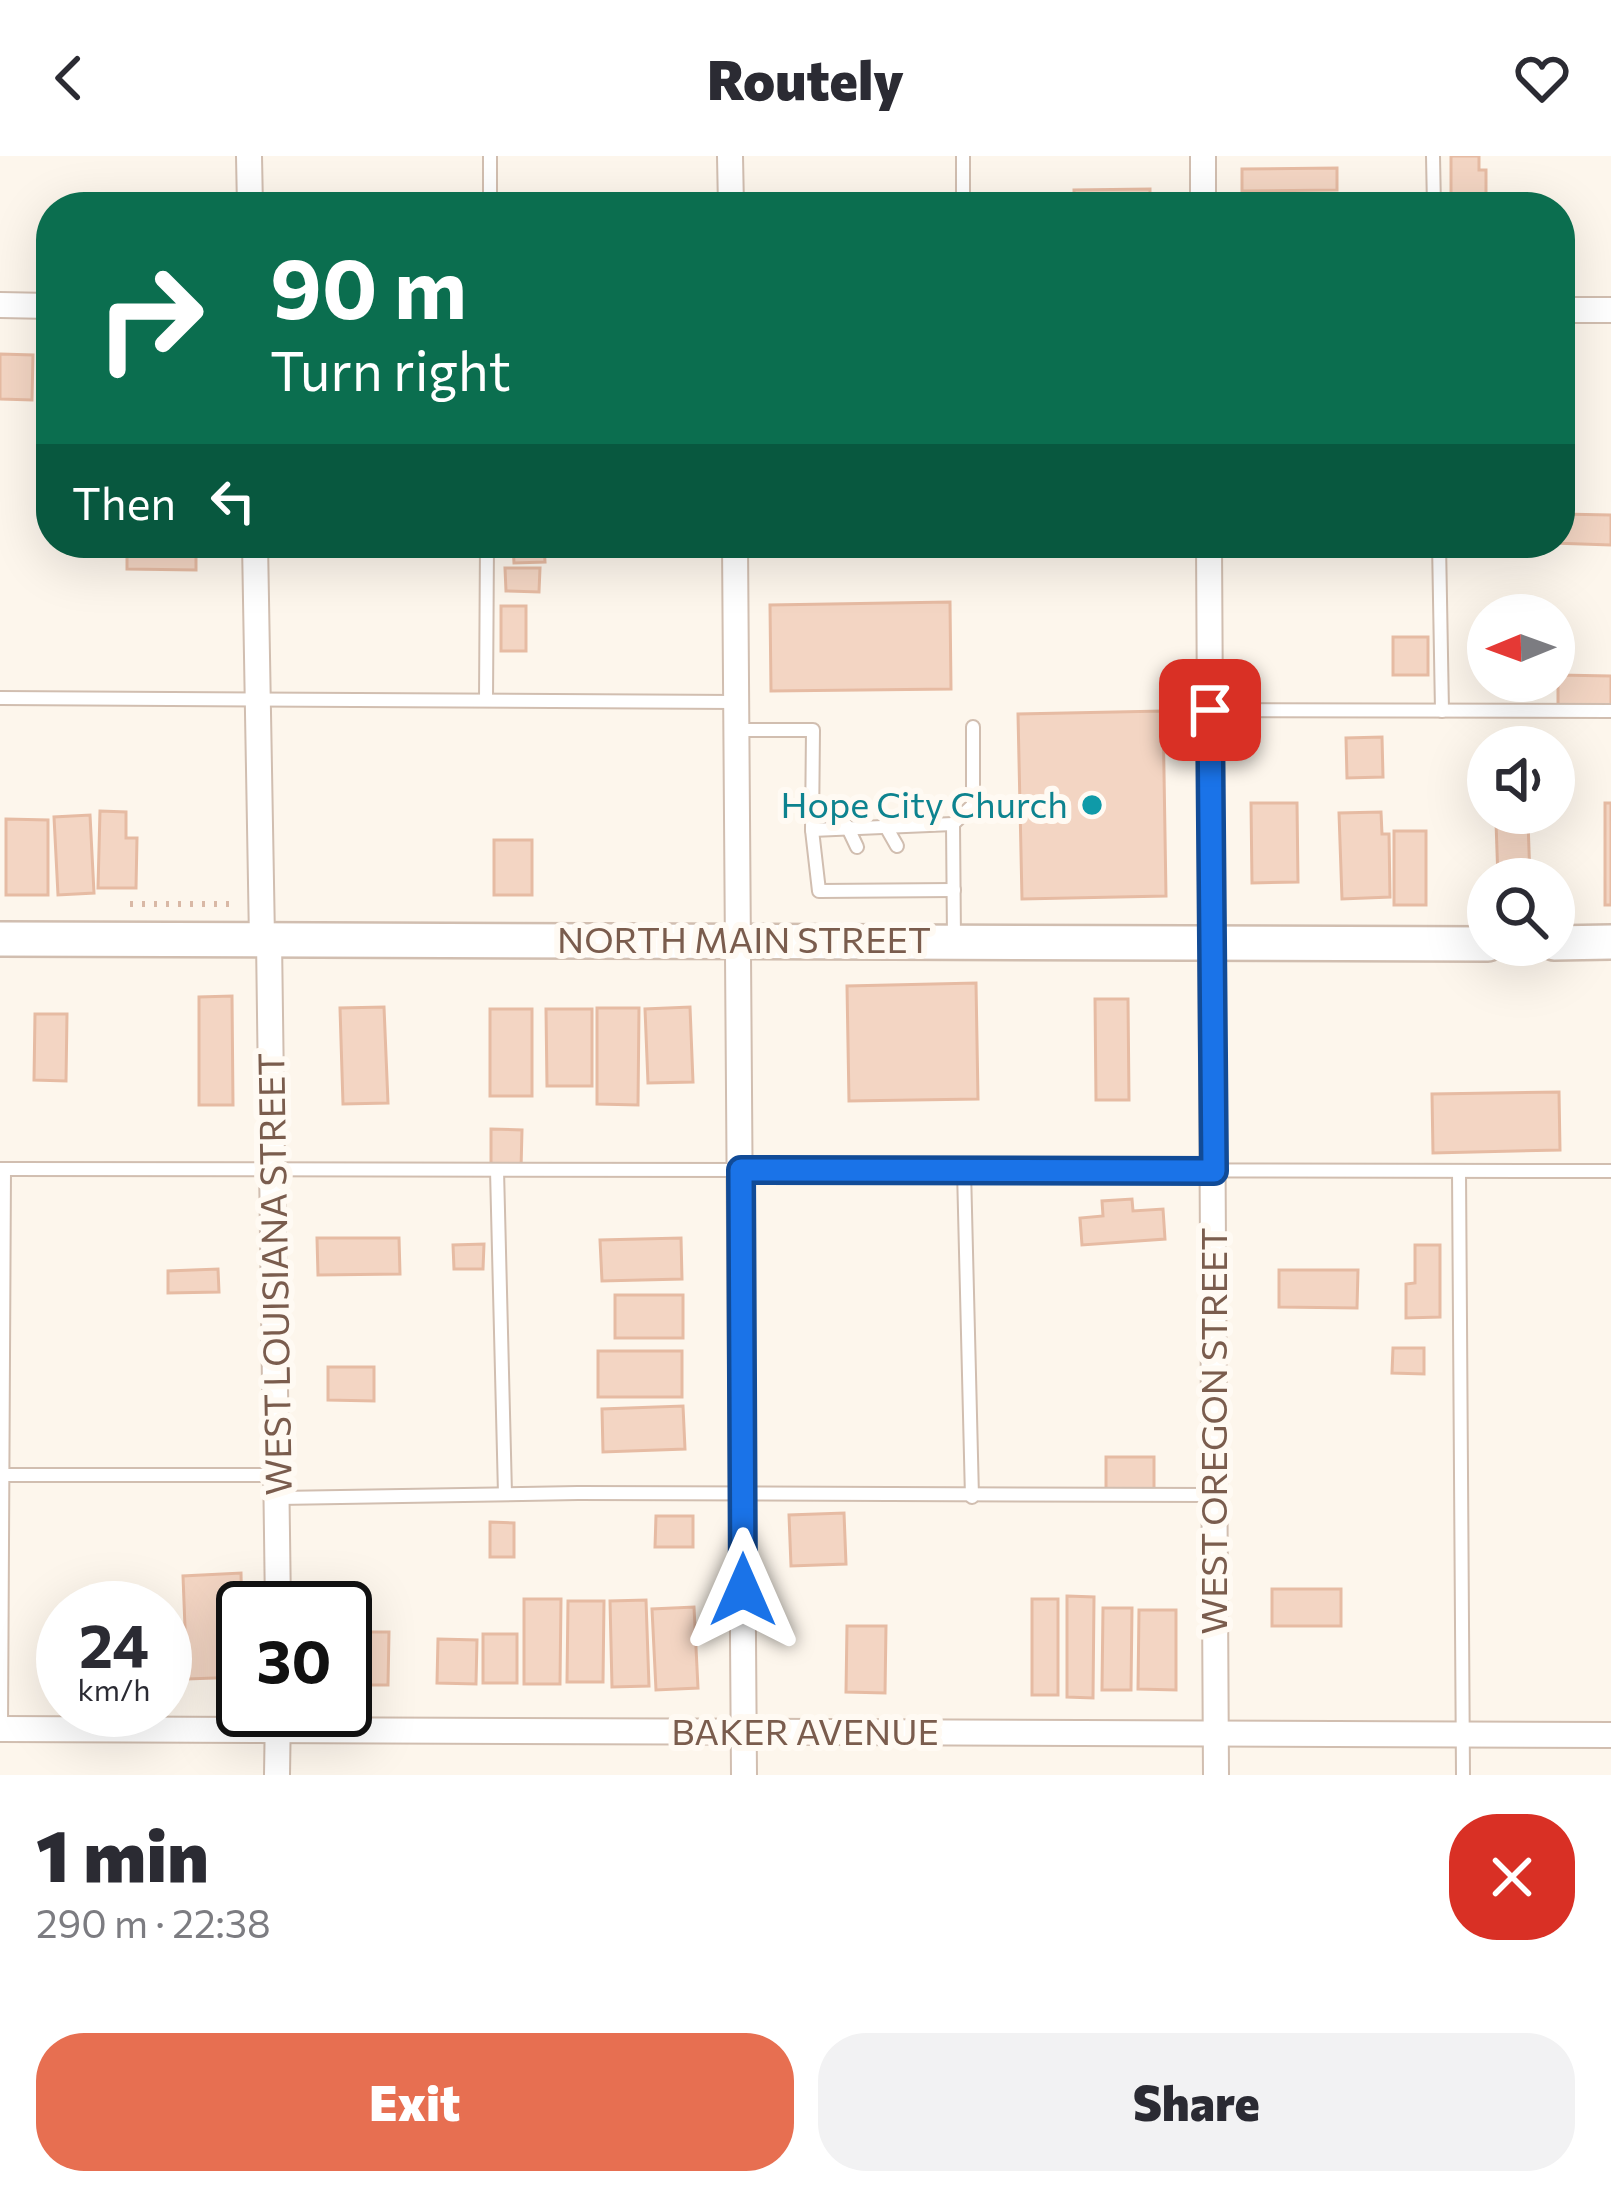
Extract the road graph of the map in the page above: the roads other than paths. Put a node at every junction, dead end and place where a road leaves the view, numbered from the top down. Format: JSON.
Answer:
{"nodes":[{"id":1,"x":249,"y":156,"type":"edge"},
{"id":2,"x":490,"y":156,"type":"edge"},
{"id":3,"x":730,"y":156,"type":"edge"},
{"id":4,"x":963,"y":156,"type":"edge"},
{"id":5,"x":1203,"y":156,"type":"edge"},
{"id":6,"x":1433,"y":156,"type":"edge"},
{"id":7,"x":250,"y":192,"type":"edge"},
{"id":8,"x":490,"y":192,"type":"edge"},
{"id":9,"x":730,"y":192,"type":"edge"},
{"id":10,"x":963,"y":192,"type":"edge"},
{"id":11,"x":1203,"y":192,"type":"edge"},
{"id":12,"x":1434,"y":192,"type":"edge"},
{"id":13,"x":0,"y":305,"type":"edge"},
{"id":14,"x":36,"y":306,"type":"edge"},
{"id":15,"x":1575,"y":310,"type":"edge"},
{"id":16,"x":1611,"y":310,"type":"edge"},
{"id":17,"x":255,"y":558,"type":"edge"},
{"id":18,"x":488,"y":558,"type":"edge"},
{"id":19,"x":735,"y":558,"type":"edge"},
{"id":20,"x":1209,"y":558,"type":"edge"},
{"id":21,"x":1439,"y":558,"type":"edge"},
{"id":22,"x":0,"y":698,"type":"edge"},
{"id":23,"x":258,"y":699,"type":"junction"},
{"id":24,"x":485,"y":700,"type":"junction"},
{"id":25,"x":737,"y":702,"type":"junction"},
{"id":26,"x":1210,"y":710,"type":"junction"},
{"id":27,"x":1611,"y":710,"type":"edge"},
{"id":28,"x":1442,"y":711,"type":"junction"},
{"id":29,"x":973,"y":728,"type":"dead end"},
{"id":30,"x":738,"y":730,"type":"junction"},
{"id":31,"x":953,"y":824,"type":"junction"},
{"id":32,"x":885,"y":825,"type":"junction"},
{"id":33,"x":847,"y":826,"type":"junction"},
{"id":34,"x":812,"y":830,"type":"junction"},
{"id":35,"x":897,"y":846,"type":"dead end"},
{"id":36,"x":857,"y":847,"type":"dead end"},
{"id":37,"x":954,"y":890,"type":"junction"},
{"id":38,"x":0,"y":939,"type":"edge"},
{"id":39,"x":266,"y":939,"type":"junction"},
{"id":40,"x":954,"y":940,"type":"junction"},
{"id":41,"x":740,"y":941,"type":"junction"},
{"id":42,"x":1611,"y":942,"type":"edge"},
{"id":43,"x":1213,"y":943,"type":"junction"},
{"id":44,"x":1575,"y":943,"type":"edge"},
{"id":45,"x":1467,"y":944,"type":"edge"},
{"id":46,"x":2,"y":1169,"type":"edge"},
{"id":47,"x":274,"y":1170,"type":"junction"},
{"id":48,"x":497,"y":1170,"type":"junction"},
{"id":49,"x":741,"y":1170,"type":"junction"},
{"id":50,"x":964,"y":1170,"type":"junction"},
{"id":51,"x":1214,"y":1171,"type":"junction"},
{"id":52,"x":1459,"y":1171,"type":"junction"},
{"id":53,"x":1611,"y":1171,"type":"edge"},
{"id":54,"x":3,"y":1475,"type":"edge"},
{"id":55,"x":279,"y":1487,"type":"junction"},
{"id":56,"x":505,"y":1494,"type":"junction"},
{"id":57,"x":742,"y":1495,"type":"junction"},
{"id":58,"x":1215,"y":1495,"type":"junction"},
{"id":59,"x":972,"y":1497,"type":"junction"},
{"id":60,"x":278,"y":1581,"type":"edge"},
{"id":61,"x":216,"y":1721,"type":"edge"},
{"id":62,"x":372,"y":1722,"type":"edge"},
{"id":63,"x":1,"y":1729,"type":"edge"},
{"id":64,"x":744,"y":1732,"type":"junction"},
{"id":65,"x":1215,"y":1733,"type":"junction"},
{"id":66,"x":1463,"y":1734,"type":"junction"},
{"id":67,"x":1611,"y":1735,"type":"edge"},
{"id":68,"x":278,"y":1737,"type":"edge"},
{"id":69,"x":277,"y":1775,"type":"edge"},
{"id":70,"x":744,"y":1775,"type":"edge"},
{"id":71,"x":1216,"y":1775,"type":"edge"},
{"id":72,"x":1463,"y":1775,"type":"edge"}],
"edges":[{"from":1,"to":7,"type":"street"},
{"from":2,"to":8,"type":"lane"},
{"from":3,"to":9,"type":"street"},
{"from":4,"to":10,"type":"lane"},
{"from":5,"to":11,"type":"street"},
{"from":6,"to":12,"type":"lane"},
{"from":13,"to":14,"type":"street"},
{"from":15,"to":16,"type":"street"},
{"from":17,"to":23,"type":"street","name":"WEST LOUISIANA STREET"},
{"from":18,"to":24,"type":"lane"},
{"from":19,"to":25,"type":"street"},
{"from":20,"to":26,"type":"street","name":"WEST OREGON STREET"},
{"from":21,"to":28,"type":"lane"},
{"from":22,"to":23,"type":"lane"},
{"from":23,"to":24,"type":"lane"},
{"from":23,"to":39,"type":"street","name":"WEST LOUISIANA STREET"},
{"from":24,"to":25,"type":"lane"},
{"from":25,"to":30,"type":"street"},
{"from":26,"to":28,"type":"lane"},
{"from":26,"to":43,"type":"street","name":"WEST OREGON STREET"},
{"from":27,"to":28,"type":"lane"},
{"from":29,"to":31,"type":"lane"},
{"from":30,"to":34,"type":"lane"},
{"from":30,"to":41,"type":"street"},
{"from":31,"to":32,"type":"lane"},
{"from":31,"to":37,"type":"lane"},
{"from":32,"to":33,"type":"lane"},
{"from":32,"to":35,"type":"lane"},
{"from":33,"to":34,"type":"lane"},
{"from":33,"to":36,"type":"lane"},
{"from":34,"to":37,"type":"lane"},
{"from":37,"to":40,"type":"lane"},
{"from":38,"to":39,"type":"street","name":"NORTH MAIN STREET"},
{"from":39,"to":41,"type":"street","name":"NORTH MAIN STREET"},
{"from":39,"to":47,"type":"street","name":"WEST LOUISIANA STREET"},
{"from":40,"to":41,"type":"street","name":"NORTH MAIN STREET"},
{"from":40,"to":43,"type":"street","name":"NORTH MAIN STREET"},
{"from":41,"to":49,"type":"street"},
{"from":42,"to":44,"type":"street"},
{"from":43,"to":45,"type":"street","name":"NORTH MAIN STREET"},
{"from":43,"to":51,"type":"street","name":"WEST OREGON STREET"},
{"from":46,"to":47,"type":"lane"},
{"from":46,"to":54,"type":"lane"},
{"from":47,"to":48,"type":"lane"},
{"from":47,"to":55,"type":"street","name":"WEST LOUISIANA STREET"},
{"from":48,"to":49,"type":"lane"},
{"from":48,"to":56,"type":"lane"},
{"from":49,"to":50,"type":"lane"},
{"from":49,"to":57,"type":"street"},
{"from":50,"to":51,"type":"lane"},
{"from":50,"to":59,"type":"lane"},
{"from":51,"to":52,"type":"lane"},
{"from":51,"to":58,"type":"street","name":"WEST OREGON STREET"},
{"from":52,"to":53,"type":"lane"},
{"from":52,"to":66,"type":"lane"},
{"from":54,"to":55,"type":"lane"},
{"from":54,"to":63,"type":"lane"},
{"from":55,"to":56,"type":"lane"},
{"from":55,"to":60,"type":"street","name":"WEST LOUISIANA STREET"},
{"from":56,"to":57,"type":"lane"},
{"from":57,"to":59,"type":"lane"},
{"from":57,"to":64,"type":"street"},
{"from":58,"to":59,"type":"lane"},
{"from":58,"to":65,"type":"street","name":"WEST OREGON STREET"},
{"from":61,"to":63,"type":"street","name":"BAKER AVENUE"},
{"from":62,"to":64,"type":"street","name":"BAKER AVENUE"},
{"from":64,"to":65,"type":"street","name":"BAKER AVENUE"},
{"from":64,"to":70,"type":"street"},
{"from":65,"to":66,"type":"street","name":"BAKER AVENUE"},
{"from":65,"to":71,"type":"street","name":"WEST OREGON STREET"},
{"from":66,"to":67,"type":"street","name":"BAKER AVENUE"},
{"from":66,"to":72,"type":"lane"},
{"from":68,"to":69,"type":"street"}]}
